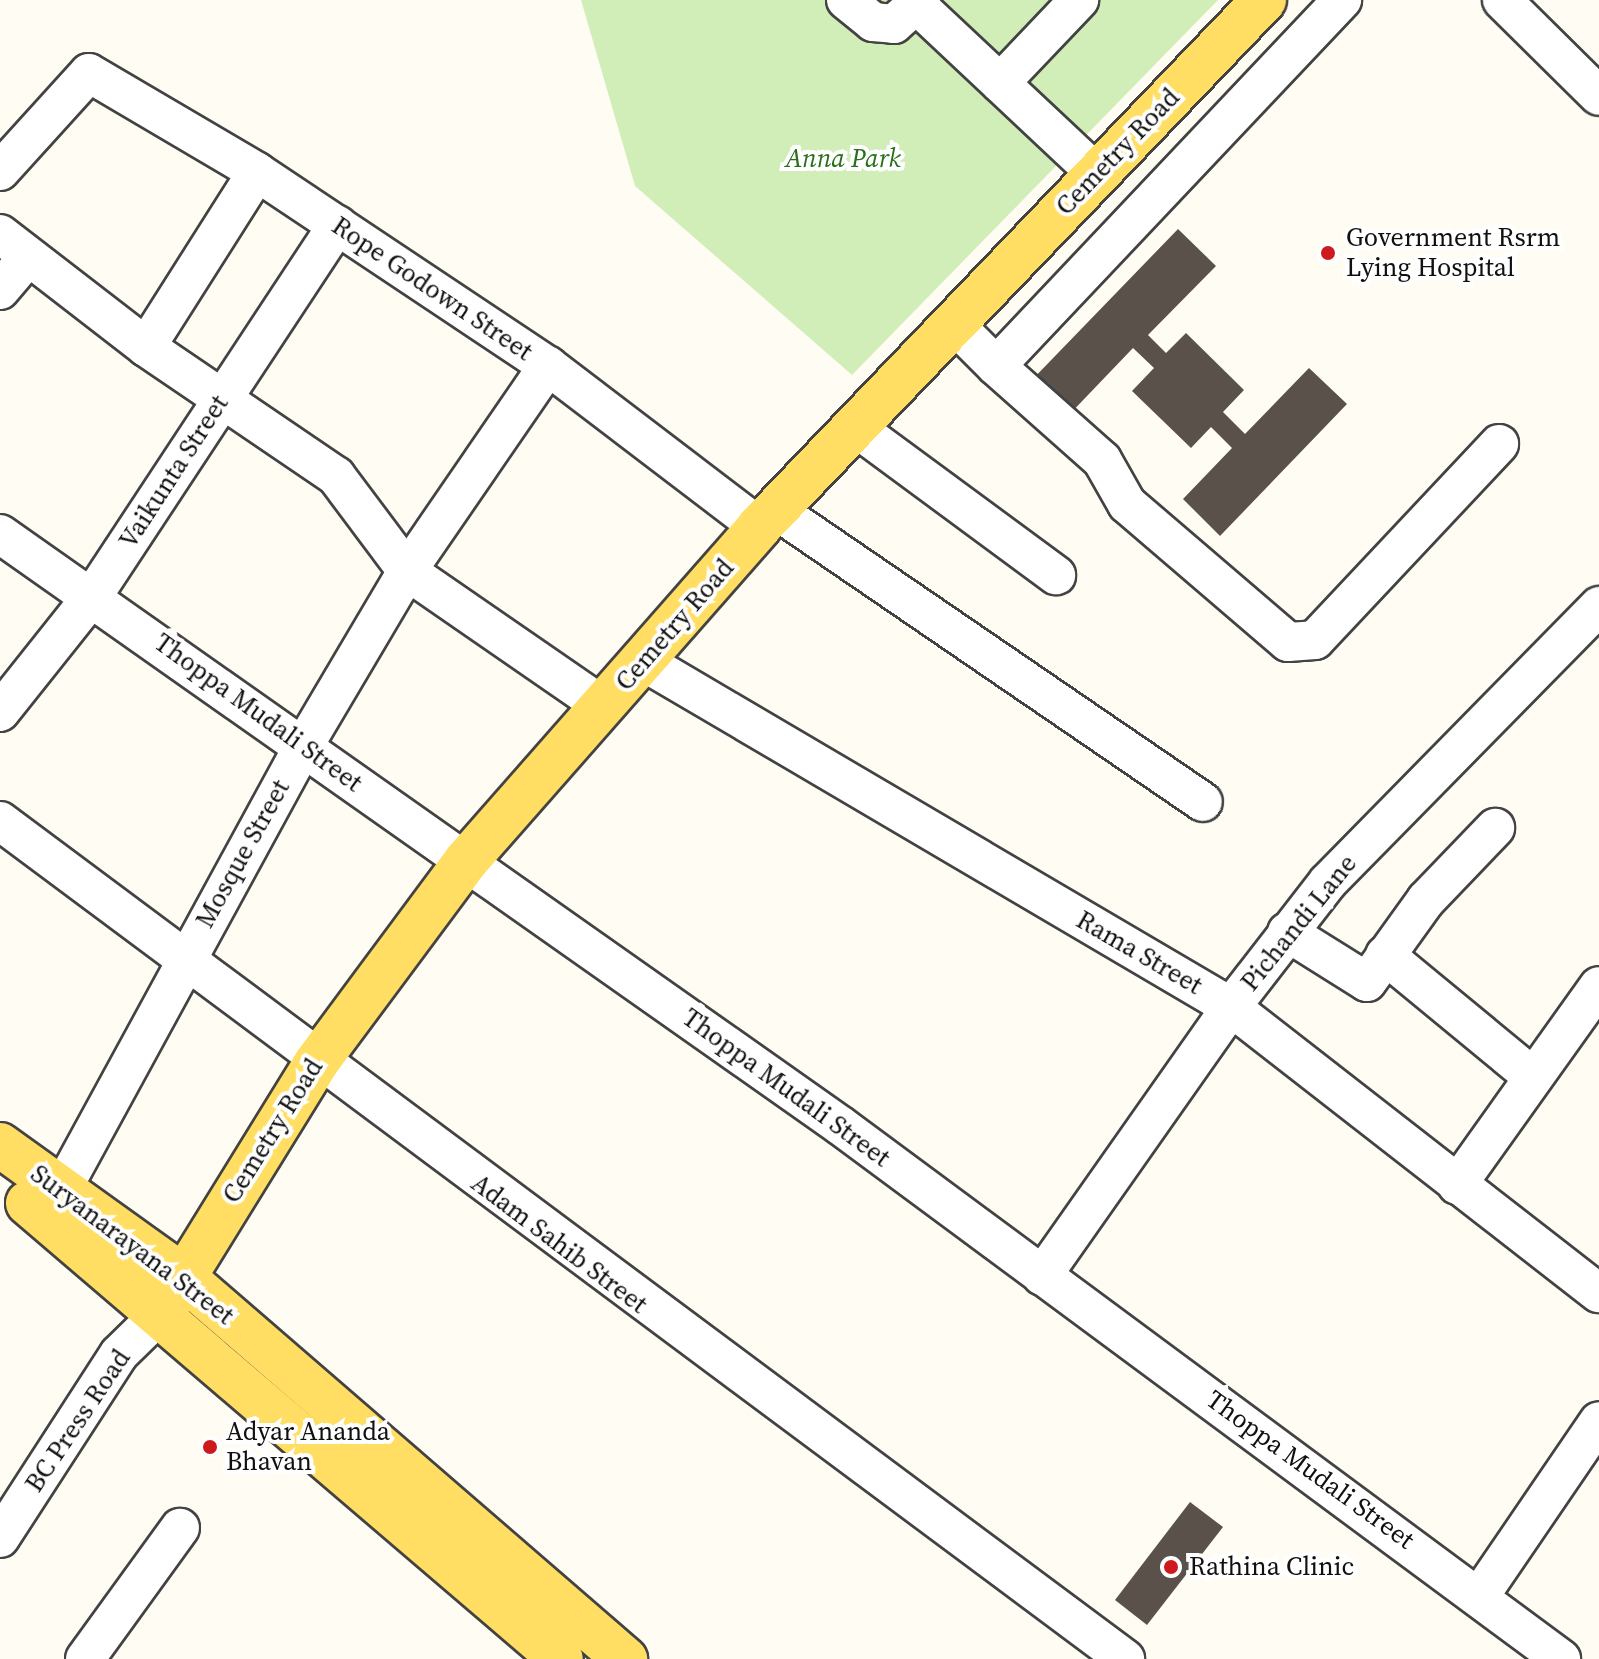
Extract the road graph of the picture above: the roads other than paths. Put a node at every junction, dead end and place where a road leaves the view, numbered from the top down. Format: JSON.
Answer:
{"nodes":[{"id":1,"x":846,"y":0,"type":"edge"},
{"id":2,"x":1079,"y":0,"type":"edge"},
{"id":3,"x":1342,"y":0,"type":"edge"},
{"id":4,"x":1502,"y":0,"type":"edge"},
{"id":5,"x":920,"y":3,"type":"edge"},
{"id":6,"x":1250,"y":5,"type":"edge"},
{"id":7,"x":1000,"y":83,"type":"junction"},
{"id":8,"x":1599,"y":96,"type":"edge"},
{"id":9,"x":0,"y":171,"type":"edge"},
{"id":10,"x":257,"y":172,"type":"junction"},
{"id":11,"x":1097,"y":174,"type":"junction"},
{"id":12,"x":337,"y":225,"type":"junction"},
{"id":13,"x":14,"y":246,"type":"edge"},
{"id":14,"x":0,"y":290,"type":"edge"},
{"id":15,"x":954,"y":324,"type":"junction"},
{"id":16,"x":146,"y":347,"type":"junction"},
{"id":17,"x":548,"y":366,"type":"junction"},
{"id":18,"x":996,"y":366,"type":"junction"},
{"id":19,"x":223,"y":398,"type":"junction"},
{"id":20,"x":855,"y":427,"type":"junction"},
{"id":21,"x":1499,"y":444,"type":"dead end"},
{"id":22,"x":767,"y":518,"type":"junction"},
{"id":23,"x":0,"y":534,"type":"edge"},
{"id":24,"x":407,"y":571,"type":"junction"},
{"id":25,"x":1056,"y":575,"type":"dead end"},
{"id":26,"x":94,"y":594,"type":"junction"},
{"id":27,"x":1599,"y":606,"type":"edge"},
{"id":28,"x":646,"y":663,"type":"junction"},
{"id":29,"x":604,"y":707,"type":"junction"},
{"id":30,"x":0,"y":712,"type":"edge"},
{"id":31,"x":303,"y":747,"type":"junction"},
{"id":32,"x":1203,"y":802,"type":"dead end"},
{"id":33,"x":0,"y":821,"type":"edge"},
{"id":34,"x":1495,"y":828,"type":"dead end"},
{"id":35,"x":466,"y":861,"type":"junction"},
{"id":36,"x":1287,"y":932,"type":"junction"},
{"id":37,"x":1385,"y":955,"type":"junction"},
{"id":38,"x":183,"y":960,"type":"junction"},
{"id":39,"x":1599,"y":986,"type":"edge"},
{"id":40,"x":1231,"y":1007,"type":"junction"},
{"id":41,"x":316,"y":1063,"type":"junction"},
{"id":42,"x":1533,"y":1077,"type":"junction"},
{"id":43,"x":0,"y":1145,"type":"edge"},
{"id":44,"x":0,"y":1183,"type":"edge"},
{"id":45,"x":1457,"y":1185,"type":"junction"},
{"id":46,"x":61,"y":1191,"type":"junction"},
{"id":47,"x":1042,"y":1276,"type":"junction"},
{"id":48,"x":1599,"y":1293,"type":"edge"},
{"id":49,"x":173,"y":1294,"type":"junction"},
{"id":50,"x":1599,"y":1421,"type":"edge"},
{"id":51,"x":180,"y":1528,"type":"dead end"},
{"id":52,"x":0,"y":1538,"type":"edge"},
{"id":53,"x":1481,"y":1594,"type":"junction"},
{"id":54,"x":85,"y":1659,"type":"edge"},
{"id":55,"x":561,"y":1659,"type":"edge"},
{"id":56,"x":625,"y":1659,"type":"edge"},
{"id":57,"x":1125,"y":1659,"type":"edge"},
{"id":58,"x":1561,"y":1659,"type":"edge"}],
"edges":[{"from":1,"to":5,"type":"street"},
{"from":2,"to":7,"type":"street"},
{"from":3,"to":18,"type":"street"},
{"from":4,"to":8,"type":"street"},
{"from":5,"to":7,"type":"street"},
{"from":6,"to":11,"type":"main road","name":"Cemetry Road"},
{"from":7,"to":11,"type":"street"},
{"from":9,"to":10,"type":"street","name":"Rope Godown Street"},
{"from":10,"to":12,"type":"street","name":"Rope Godown Street"},
{"from":10,"to":16,"type":"street"},
{"from":11,"to":15,"type":"main road","name":"Cemetry Road"},
{"from":12,"to":17,"type":"street","name":"Rope Godown Street"},
{"from":12,"to":19,"type":"street","name":"Vaikunta Street"},
{"from":13,"to":14,"type":"street"},
{"from":13,"to":16,"type":"street"},
{"from":15,"to":18,"type":"street"},
{"from":15,"to":20,"type":"main road","name":"Cemetry Road"},
{"from":16,"to":19,"type":"street"},
{"from":17,"to":22,"type":"street","name":"Rope Godown Street"},
{"from":17,"to":24,"type":"street","name":"Mosque Street"},
{"from":18,"to":21,"type":"street"},
{"from":19,"to":24,"type":"street"},
{"from":19,"to":26,"type":"street","name":"Vaikunta Street"},
{"from":20,"to":22,"type":"main road","name":"Cemetry Road"},
{"from":20,"to":25,"type":"street"},
{"from":22,"to":28,"type":"main road","name":"Cemetry Road"},
{"from":22,"to":32,"type":"street","name":"Rope Godown Street"},
{"from":23,"to":26,"type":"street","name":"Thoppa Mudali Street"},
{"from":24,"to":29,"type":"street"},
{"from":24,"to":31,"type":"street","name":"Mosque Street"},
{"from":26,"to":30,"type":"street","name":"Vaikunta Street"},
{"from":26,"to":31,"type":"street","name":"Thoppa Mudali Street"},
{"from":27,"to":36,"type":"street","name":"Pichandi Lane"},
{"from":28,"to":29,"type":"main road","name":"Cemetry Road"},
{"from":28,"to":40,"type":"street","name":"Rama Street"},
{"from":29,"to":35,"type":"main road","name":"Cemetry Road"},
{"from":31,"to":35,"type":"street","name":"Thoppa Mudali Street"},
{"from":31,"to":38,"type":"street","name":"Mosque Street"},
{"from":33,"to":38,"type":"street","name":"Adam Sahib Street"},
{"from":34,"to":37,"type":"street"},
{"from":35,"to":41,"type":"main road","name":"Cemetry Road"},
{"from":35,"to":47,"type":"street","name":"Thoppa Mudali Street"},
{"from":36,"to":37,"type":"street"},
{"from":36,"to":40,"type":"street","name":"Pichandi Lane"},
{"from":37,"to":42,"type":"street"},
{"from":38,"to":41,"type":"street","name":"Adam Sahib Street"},
{"from":38,"to":46,"type":"street","name":"Mosque Street"},
{"from":39,"to":42,"type":"street"},
{"from":40,"to":45,"type":"street","name":"Rama Street"},
{"from":40,"to":47,"type":"street","name":"Pichandi Lane"},
{"from":41,"to":49,"type":"main road","name":"Cemetry Road"},
{"from":41,"to":57,"type":"street","name":"Adam Sahib Street"},
{"from":42,"to":45,"type":"street"},
{"from":43,"to":46,"type":"main road","name":"Suryanarayana Street"},
{"from":44,"to":49,"type":"main road","name":"Suryanarayana Street"},
{"from":45,"to":48,"type":"street","name":"Rama Street"},
{"from":46,"to":49,"type":"main road","name":"Suryanarayana Street"},
{"from":47,"to":53,"type":"street","name":"Thoppa Mudali Street"},
{"from":49,"to":52,"type":"street","name":"BC Press Road"},
{"from":49,"to":55,"type":"main road","name":"Suryanarayana Street"},
{"from":49,"to":56,"type":"main road","name":"Suryanarayana Street"},
{"from":50,"to":53,"type":"street"},
{"from":51,"to":54,"type":"street"},
{"from":53,"to":58,"type":"street","name":"Thoppa Mudali Street"}]}
